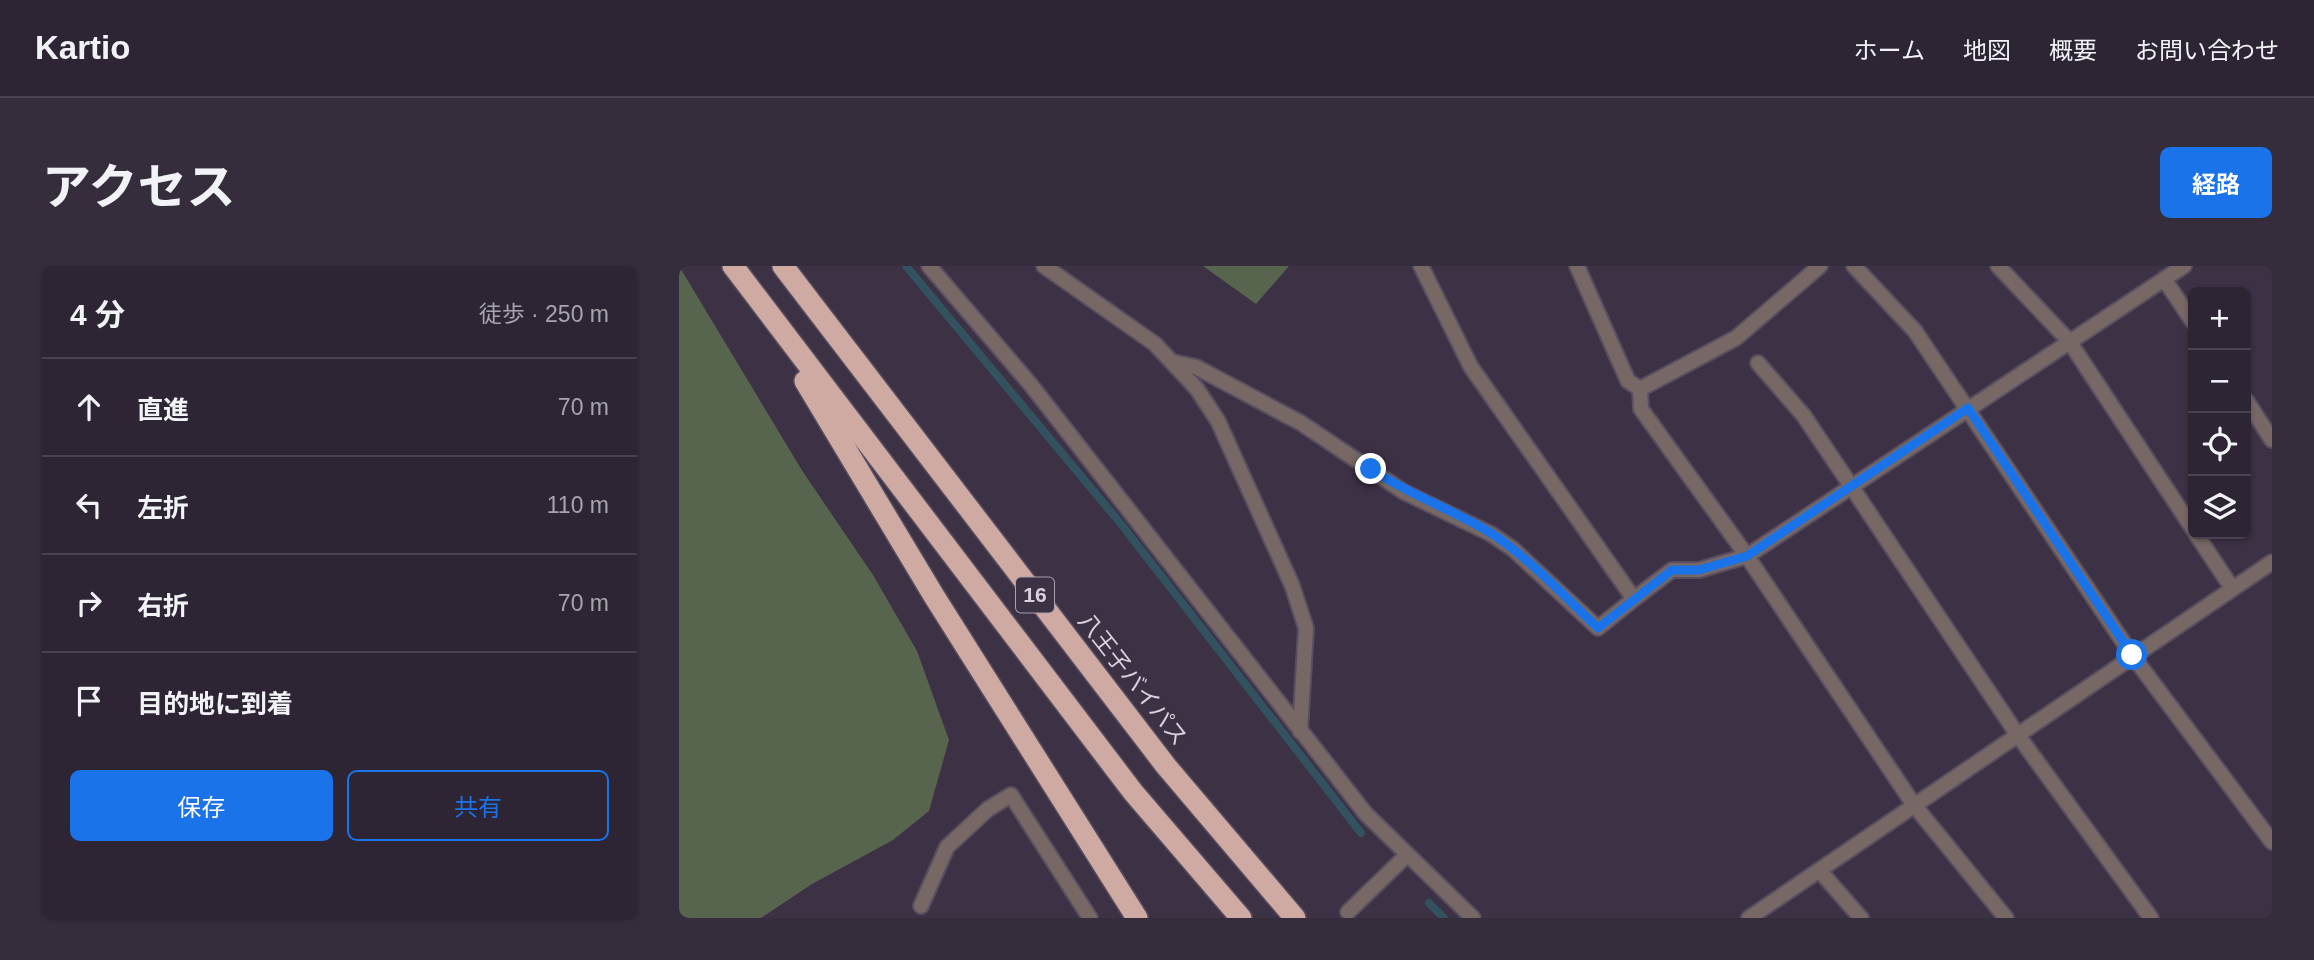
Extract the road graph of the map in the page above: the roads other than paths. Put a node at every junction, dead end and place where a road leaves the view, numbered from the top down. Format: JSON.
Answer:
{"nodes":[{"id":1,"x":733,"y":266,"type":"edge"},
{"id":2,"x":783,"y":266,"type":"edge"},
{"id":3,"x":929,"y":266,"type":"edge"},
{"id":4,"x":1044,"y":266,"type":"edge"},
{"id":5,"x":1421,"y":266,"type":"edge"},
{"id":6,"x":1577,"y":266,"type":"edge"},
{"id":7,"x":1820,"y":266,"type":"edge"},
{"id":8,"x":1854,"y":266,"type":"edge"},
{"id":9,"x":1999,"y":266,"type":"edge"},
{"id":10,"x":2184,"y":266,"type":"edge"},
{"id":11,"x":2164,"y":279,"type":"junction"},
{"id":12,"x":754,"y":294,"type":"junction"},
{"id":13,"x":2188,"y":315,"type":"edge"},
{"id":14,"x":2070,"y":341,"type":"junction"},
{"id":15,"x":1173,"y":362,"type":"junction"},
{"id":16,"x":1758,"y":363,"type":"dead end"},
{"id":17,"x":1640,"y":389,"type":"junction"},
{"id":18,"x":1968,"y":408,"type":"junction"},
{"id":19,"x":2251,"y":408,"type":"edge"},
{"id":20,"x":2272,"y":440,"type":"edge"},
{"id":21,"x":1851,"y":486,"type":"junction"},
{"id":22,"x":2188,"y":521,"type":"edge"},
{"id":23,"x":2199,"y":539,"type":"edge"},
{"id":24,"x":1747,"y":556,"type":"junction"},
{"id":25,"x":2272,"y":562,"type":"edge"},
{"id":26,"x":2232,"y":588,"type":"junction"},
{"id":27,"x":1634,"y":599,"type":"junction"},
{"id":28,"x":2132,"y":655,"type":"junction"},
{"id":29,"x":1300,"y":731,"type":"junction"},
{"id":30,"x":2017,"y":734,"type":"junction"},
{"id":31,"x":1914,"y":805,"type":"junction"},
{"id":32,"x":2272,"y":842,"type":"edge"},
{"id":33,"x":1407,"y":855,"type":"junction"},
{"id":34,"x":1819,"y":870,"type":"junction"},
{"id":35,"x":921,"y":906,"type":"dead end"},
{"id":36,"x":1347,"y":912,"type":"dead end"},
{"id":37,"x":1090,"y":918,"type":"edge"},
{"id":38,"x":1136,"y":918,"type":"edge"},
{"id":39,"x":1241,"y":918,"type":"edge"},
{"id":40,"x":1295,"y":918,"type":"edge"},
{"id":41,"x":1473,"y":918,"type":"edge"},
{"id":42,"x":1749,"y":918,"type":"edge"},
{"id":43,"x":1861,"y":918,"type":"edge"},
{"id":44,"x":2006,"y":918,"type":"edge"},
{"id":45,"x":2151,"y":918,"type":"edge"}],
"edges":[{"from":1,"to":12,"type":"highway","number":"16"},
{"from":2,"to":40,"type":"highway","name":"八王子バイパス","number":"16"},
{"from":3,"to":29,"type":"street"},
{"from":4,"to":15,"type":"street"},
{"from":5,"to":27,"type":"street"},
{"from":6,"to":17,"type":"street"},
{"from":7,"to":17,"type":"street"},
{"from":8,"to":18,"type":"street"},
{"from":9,"to":14,"type":"street"},
{"from":10,"to":11,"type":"street"},
{"from":11,"to":13,"type":"street"},
{"from":11,"to":14,"type":"street"},
{"from":12,"to":38,"type":"highway","number":"16"},
{"from":12,"to":39,"type":"highway","number":"16"},
{"from":14,"to":18,"type":"street"},
{"from":14,"to":22,"type":"street"},
{"from":15,"to":27,"type":"street"},
{"from":15,"to":29,"type":"street"},
{"from":16,"to":21,"type":"street"},
{"from":17,"to":24,"type":"street"},
{"from":18,"to":21,"type":"street"},
{"from":18,"to":28,"type":"street"},
{"from":19,"to":20,"type":"street"},
{"from":21,"to":24,"type":"street"},
{"from":21,"to":30,"type":"street"},
{"from":23,"to":26,"type":"street"},
{"from":24,"to":27,"type":"street"},
{"from":24,"to":31,"type":"street"},
{"from":25,"to":26,"type":"street"},
{"from":26,"to":28,"type":"street"},
{"from":28,"to":30,"type":"street"},
{"from":28,"to":32,"type":"street"},
{"from":29,"to":33,"type":"street"},
{"from":30,"to":31,"type":"street"},
{"from":30,"to":45,"type":"street"},
{"from":31,"to":34,"type":"street"},
{"from":31,"to":44,"type":"street"},
{"from":33,"to":36,"type":"street"},
{"from":33,"to":41,"type":"street"},
{"from":34,"to":42,"type":"street"},
{"from":34,"to":43,"type":"street"},
{"from":35,"to":37,"type":"street"}]}
